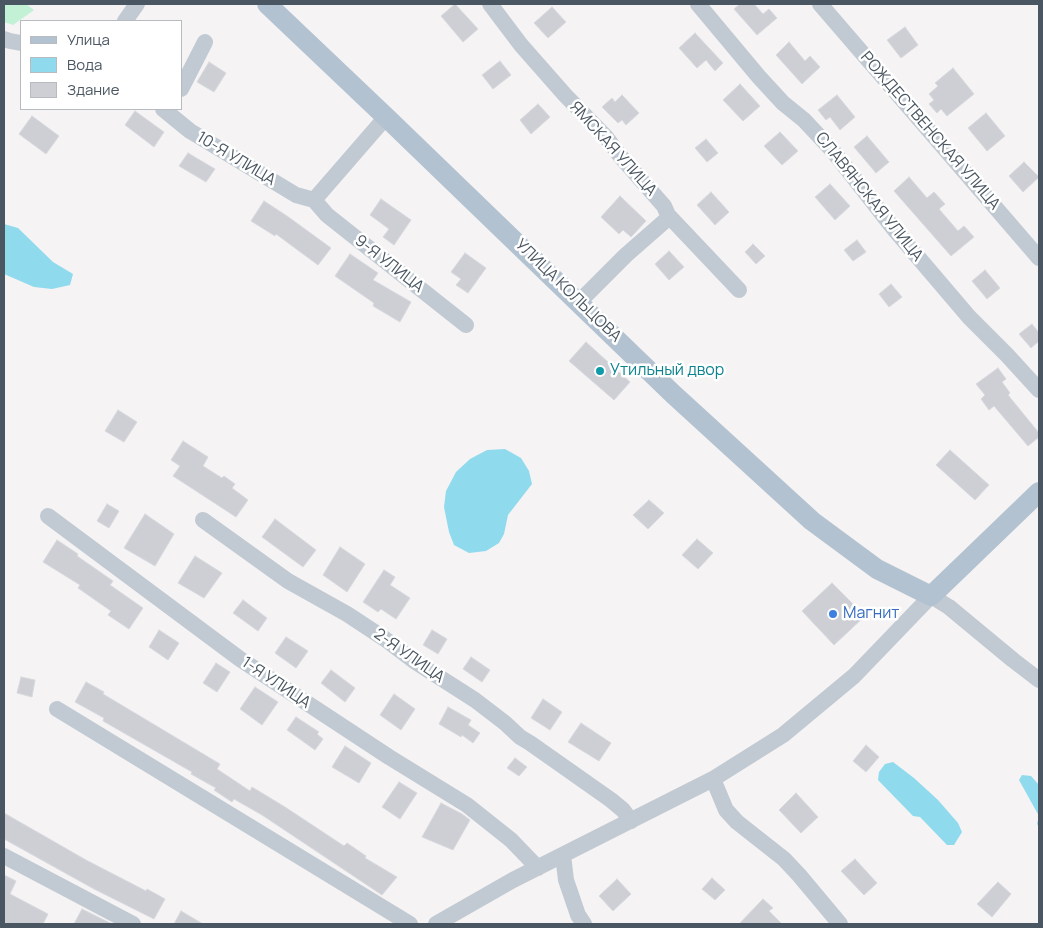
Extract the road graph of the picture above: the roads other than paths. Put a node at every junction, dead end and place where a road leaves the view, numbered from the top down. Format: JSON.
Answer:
{"nodes":[{"id":1,"x":137,"y":4,"type":"edge"},
{"id":2,"x":267,"y":4,"type":"edge"},
{"id":3,"x":490,"y":4,"type":"edge"},
{"id":4,"x":698,"y":4,"type":"edge"},
{"id":5,"x":820,"y":4,"type":"edge"},
{"id":6,"x":126,"y":20,"type":"edge"},
{"id":7,"x":4,"y":39,"type":"edge"},
{"id":8,"x":205,"y":42,"type":"dead end"},
{"id":9,"x":20,"y":43,"type":"edge"},
{"id":10,"x":182,"y":87,"type":"edge"},
{"id":11,"x":170,"y":111,"type":"edge"},
{"id":12,"x":386,"y":116,"type":"junction"},
{"id":13,"x":314,"y":200,"type":"junction"},
{"id":14,"x":668,"y":215,"type":"junction"},
{"id":15,"x":1039,"y":258,"type":"edge"},
{"id":16,"x":739,"y":290,"type":"dead end"},
{"id":17,"x":579,"y":302,"type":"junction"},
{"id":18,"x":466,"y":325,"type":"dead end"},
{"id":19,"x":1039,"y":390,"type":"edge"},
{"id":20,"x":1039,"y":492,"type":"edge"},
{"id":21,"x":48,"y":516,"type":"dead end"},
{"id":22,"x":202,"y":520,"type":"dead end"},
{"id":23,"x":931,"y":596,"type":"junction"},
{"id":24,"x":1039,"y":680,"type":"edge"},
{"id":25,"x":57,"y":709,"type":"dead end"},
{"id":26,"x":713,"y":779,"type":"junction"},
{"id":27,"x":631,"y":821,"type":"junction"},
{"id":28,"x":563,"y":855,"type":"junction"},
{"id":29,"x":4,"y":856,"type":"edge"},
{"id":30,"x":538,"y":868,"type":"junction"},
{"id":31,"x":133,"y":924,"type":"edge"},
{"id":32,"x":410,"y":924,"type":"edge"},
{"id":33,"x":436,"y":924,"type":"edge"},
{"id":34,"x":584,"y":924,"type":"edge"},
{"id":35,"x":840,"y":924,"type":"edge"}],
"edges":[{"from":1,"to":6,"type":"street"},
{"from":2,"to":12,"type":"main road","name":"УЛИЦА КОЛЬЦОВА"},
{"from":3,"to":14,"type":"street","name":"ЯМСКАЯ УЛИЦА"},
{"from":4,"to":19,"type":"street","name":"СЛАВЯНСКАЯ УЛИЦА"},
{"from":5,"to":15,"type":"street","name":"РОЖДЕСТВЕНСКАЯ УЛИЦА"},
{"from":7,"to":9,"type":"street"},
{"from":8,"to":10,"type":"street"},
{"from":11,"to":13,"type":"street","name":"10-Я УЛИЦА"},
{"from":12,"to":13,"type":"street"},
{"from":12,"to":17,"type":"main road","name":"УЛИЦА КОЛЬЦОВА"},
{"from":13,"to":18,"type":"street","name":"9-Я УЛИЦА"},
{"from":14,"to":16,"type":"street","name":"ЯМСКАЯ УЛИЦА"},
{"from":14,"to":17,"type":"street"},
{"from":17,"to":23,"type":"main road","name":"УЛИЦА КОЛЬЦОВА"},
{"from":20,"to":23,"type":"main road"},
{"from":21,"to":30,"type":"street","name":"1-Я УЛИЦА"},
{"from":22,"to":27,"type":"street","name":"2-Я УЛИЦА"},
{"from":23,"to":24,"type":"street"},
{"from":23,"to":26,"type":"street"},
{"from":25,"to":32,"type":"street"},
{"from":26,"to":27,"type":"street"},
{"from":26,"to":35,"type":"street"},
{"from":27,"to":28,"type":"street"},
{"from":28,"to":30,"type":"street"},
{"from":28,"to":34,"type":"street"},
{"from":29,"to":31,"type":"street"},
{"from":30,"to":33,"type":"street"}]}
